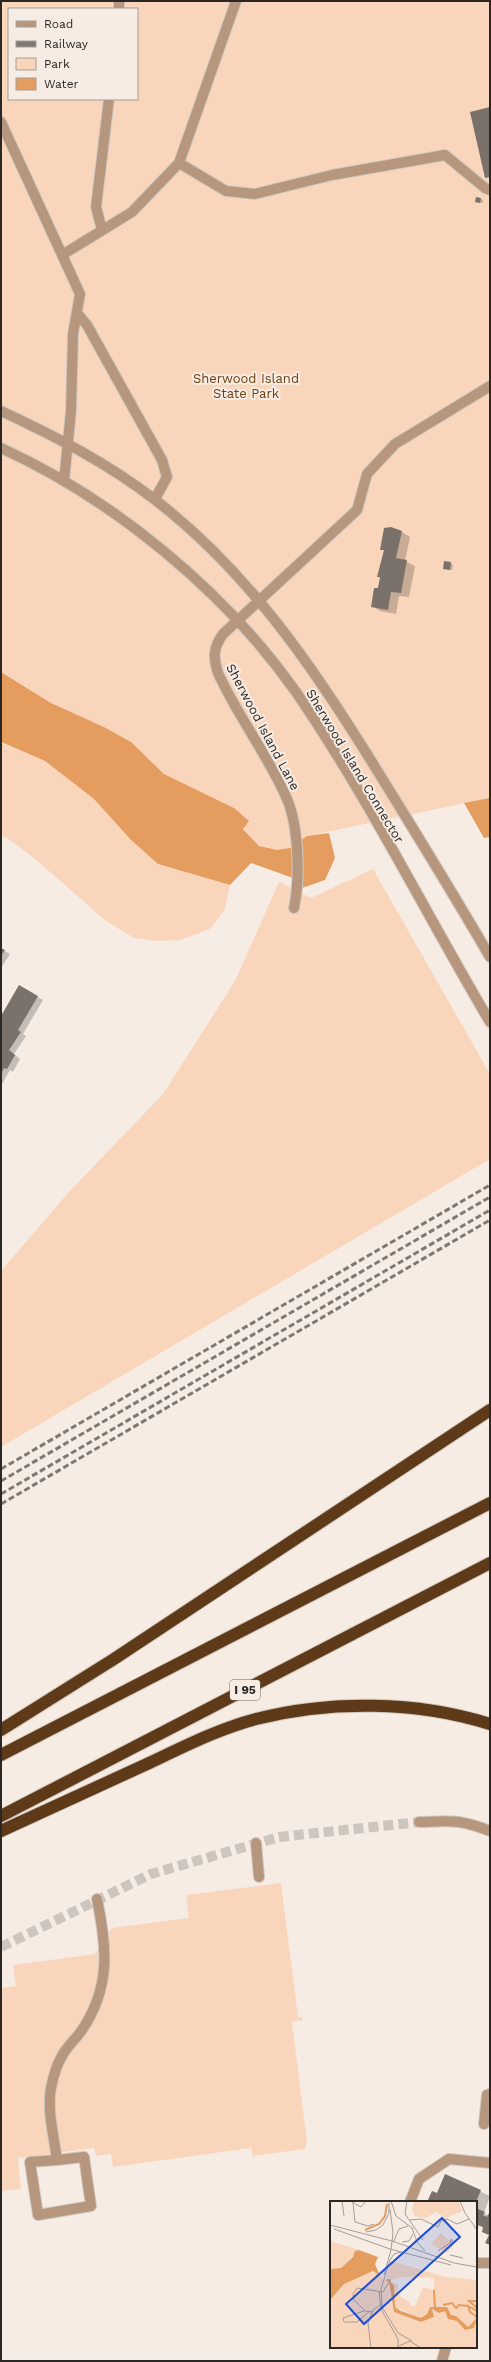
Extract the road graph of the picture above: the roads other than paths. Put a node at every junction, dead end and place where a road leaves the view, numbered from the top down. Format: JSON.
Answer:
{"nodes":[{"id":1,"x":236,"y":1,"type":"edge"},
{"id":2,"x":109,"y":100,"type":"edge"},
{"id":3,"x":1,"y":122,"type":"edge"},
{"id":4,"x":179,"y":163,"type":"junction"},
{"id":5,"x":490,"y":190,"type":"edge"},
{"id":6,"x":102,"y":230,"type":"junction"},
{"id":7,"x":62,"y":256,"type":"junction"},
{"id":8,"x":77,"y":313,"type":"junction"},
{"id":9,"x":490,"y":386,"type":"edge"},
{"id":10,"x":1,"y":411,"type":"edge"},
{"id":11,"x":67,"y":443,"type":"junction"},
{"id":12,"x":1,"y":448,"type":"edge"},
{"id":13,"x":64,"y":481,"type":"junction"},
{"id":14,"x":154,"y":499,"type":"junction"},
{"id":15,"x":259,"y":601,"type":"junction"},
{"id":16,"x":237,"y":622,"type":"junction"},
{"id":17,"x":294,"y":908,"type":"dead end"},
{"id":18,"x":490,"y":958,"type":"edge"},
{"id":19,"x":490,"y":1022,"type":"edge"},
{"id":20,"x":490,"y":1410,"type":"edge"},
{"id":21,"x":490,"y":1503,"type":"edge"},
{"id":22,"x":490,"y":1564,"type":"edge"},
{"id":23,"x":490,"y":1724,"type":"edge"},
{"id":24,"x":1,"y":1730,"type":"edge"},
{"id":25,"x":1,"y":1755,"type":"edge"},
{"id":26,"x":1,"y":1816,"type":"edge"},
{"id":27,"x":420,"y":1822,"type":"tunnel mouth"},
{"id":28,"x":1,"y":1831,"type":"edge"},
{"id":29,"x":490,"y":1831,"type":"edge"},
{"id":30,"x":256,"y":1843,"type":"dead end"},
{"id":31,"x":258,"y":1877,"type":"dead end"},
{"id":32,"x":97,"y":1899,"type":"dead end"},
{"id":33,"x":490,"y":2094,"type":"edge"},
{"id":34,"x":484,"y":2124,"type":"dead end"},
{"id":35,"x":57,"y":2160,"type":"junction"},
{"id":36,"x":490,"y":2163,"type":"edge"},
{"id":37,"x":410,"y":2201,"type":"edge"},
{"id":38,"x":477,"y":2263,"type":"edge"},
{"id":39,"x":490,"y":2263,"type":"edge"},
{"id":40,"x":446,"y":2348,"type":"edge"},
{"id":41,"x":442,"y":2361,"type":"edge"}],
"edges":[{"from":1,"to":4,"type":"street"},
{"from":2,"to":6,"type":"street"},
{"from":3,"to":7,"type":"street"},
{"from":4,"to":5,"type":"street"},
{"from":4,"to":6,"type":"street"},
{"from":6,"to":7,"type":"street"},
{"from":7,"to":8,"type":"street"},
{"from":8,"to":11,"type":"street"},
{"from":8,"to":14,"type":"street"},
{"from":9,"to":15,"type":"street","name":"Sherwood Island Lane"},
{"from":10,"to":11,"type":"street","name":"Sherwood Island Connector"},
{"from":11,"to":13,"type":"street"},
{"from":11,"to":14,"type":"street","name":"Sherwood Island Connector"},
{"from":12,"to":13,"type":"street","name":"Sherwood Island Connector"},
{"from":13,"to":16,"type":"street","name":"Sherwood Island Connector"},
{"from":14,"to":15,"type":"street","name":"Sherwood Island Connector"},
{"from":15,"to":16,"type":"street","name":"Sherwood Island Lane"},
{"from":15,"to":18,"type":"street","name":"Sherwood Island Connector"},
{"from":16,"to":17,"type":"street","name":"Sherwood Island Lane"},
{"from":16,"to":19,"type":"street","name":"Sherwood Island Connector"},
{"from":20,"to":24,"type":"highway"},
{"from":21,"to":25,"type":"highway"},
{"from":22,"to":26,"type":"highway","number":"I 95"},
{"from":23,"to":28,"type":"highway"},
{"from":27,"to":29,"type":"street"},
{"from":30,"to":31,"type":"street"},
{"from":32,"to":35,"type":"street"},
{"from":33,"to":34,"type":"street"},
{"from":35,"to":35,"type":"street"},
{"from":36,"to":37,"type":"street"},
{"from":38,"to":39,"type":"street"},
{"from":40,"to":41,"type":"street"}]}
